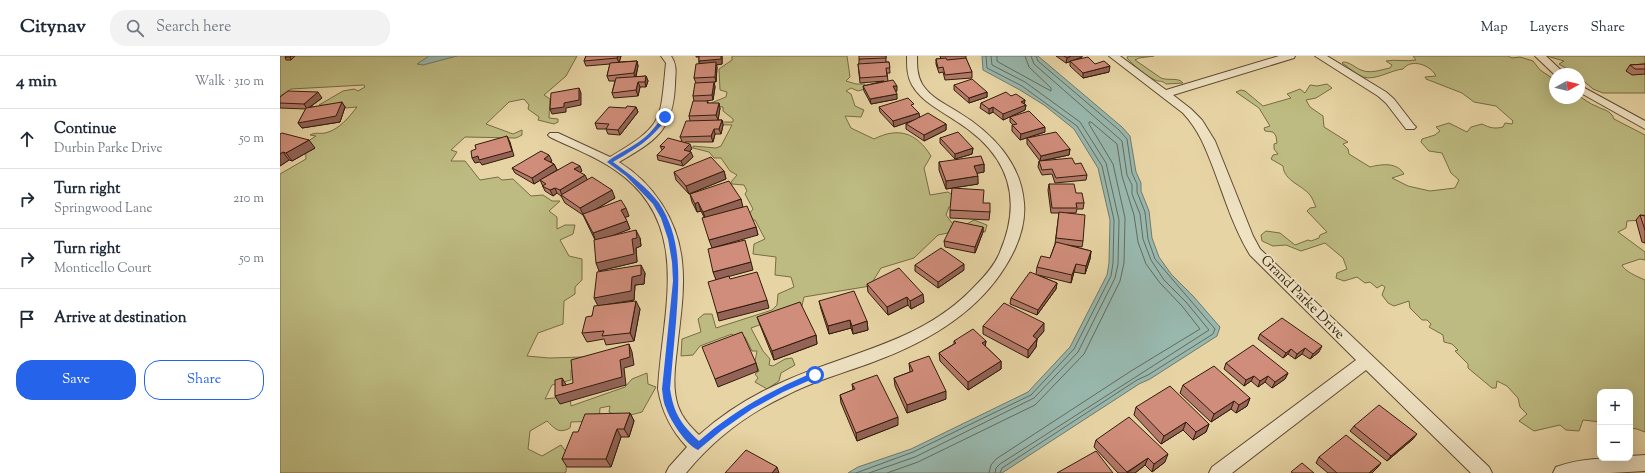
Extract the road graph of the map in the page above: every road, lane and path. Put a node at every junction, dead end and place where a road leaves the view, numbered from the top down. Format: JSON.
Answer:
{"nodes":[{"id":1,"x":666,"y":56,"type":"edge"},
{"id":2,"x":912,"y":56,"type":"edge"},
{"id":3,"x":1114,"y":56,"type":"edge"},
{"id":4,"x":1290,"y":56,"type":"edge"},
{"id":5,"x":1320,"y":56,"type":"edge"},
{"id":6,"x":1540,"y":56,"type":"edge"},
{"id":7,"x":1553,"y":68,"type":"edge"},
{"id":8,"x":1585,"y":92,"type":"edge"},
{"id":9,"x":1165,"y":94,"type":"junction"},
{"id":10,"x":1645,"y":126,"type":"edge"},
{"id":11,"x":1410,"y":127,"type":"dead end"},
{"id":12,"x":554,"y":135,"type":"dead end"},
{"id":13,"x":610,"y":162,"type":"junction"},
{"id":14,"x":1366,"y":361,"type":"junction"},
{"id":15,"x":698,"y":446,"type":"junction"},
{"id":16,"x":1645,"y":463,"type":"edge"},
{"id":17,"x":675,"y":473,"type":"edge"},
{"id":18,"x":1218,"y":473,"type":"edge"},
{"id":19,"x":1483,"y":473,"type":"edge"},
{"id":20,"x":1562,"y":473,"type":"edge"}],
"edges":[{"from":1,"to":13,"type":"street"},
{"from":2,"to":15,"type":"street"},
{"from":3,"to":9,"type":"street","name":"Grand Parke Drive"},
{"from":4,"to":9,"type":"street"},
{"from":5,"to":11,"type":"street"},
{"from":6,"to":7,"type":"street"},
{"from":8,"to":10,"type":"street"},
{"from":9,"to":14,"type":"street","name":"Grand Parke Drive"},
{"from":12,"to":13,"type":"street"},
{"from":13,"to":15,"type":"street"},
{"from":14,"to":18,"type":"street"},
{"from":14,"to":19,"type":"street","name":"Grand Parke Drive"},
{"from":15,"to":17,"type":"street"},
{"from":16,"to":20,"type":"street"}]}
